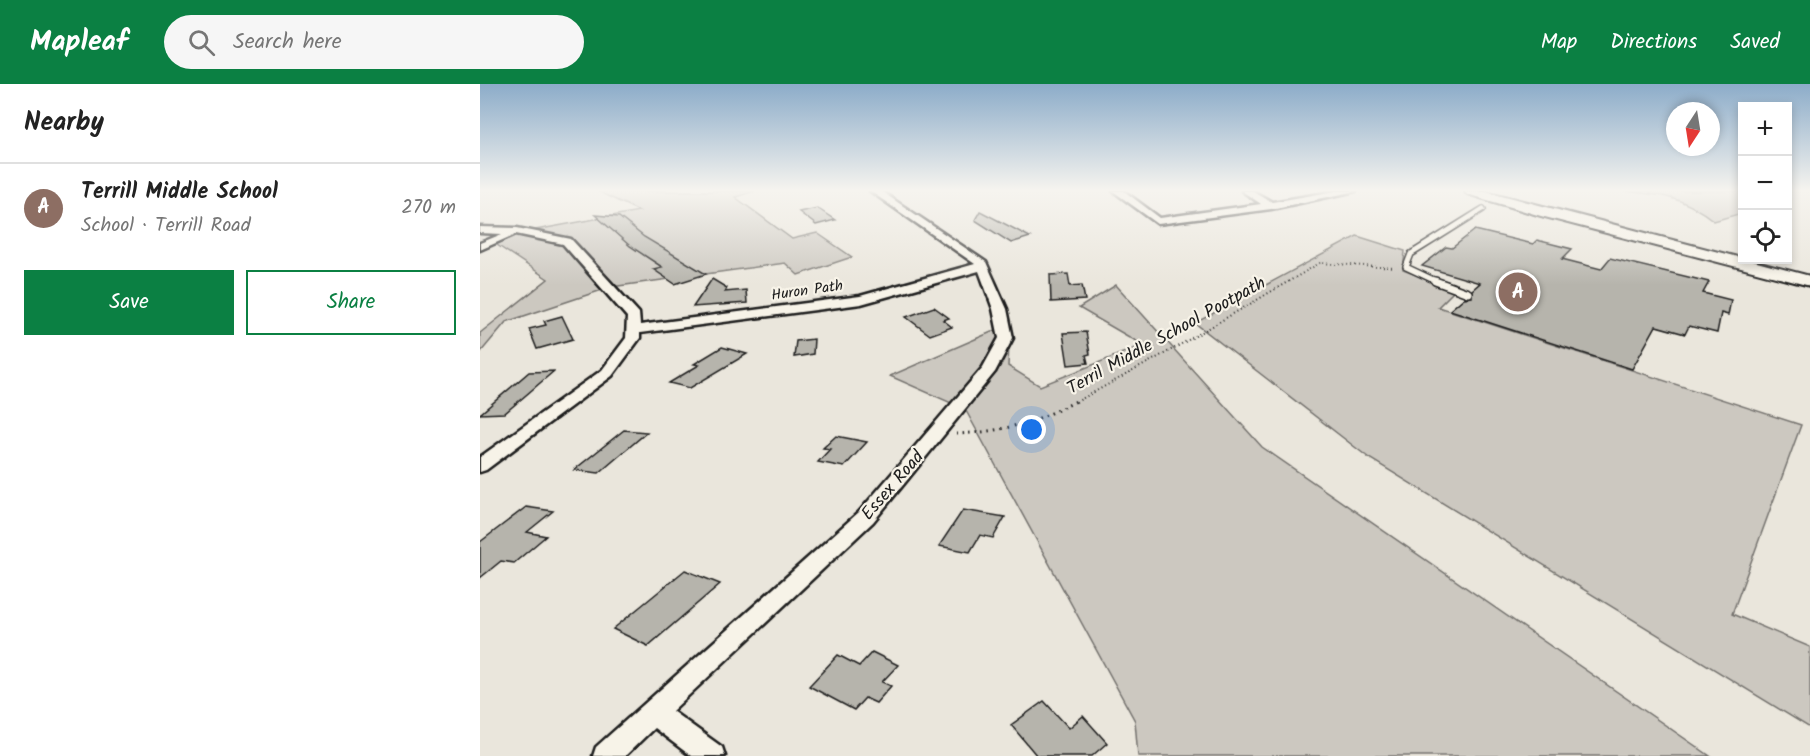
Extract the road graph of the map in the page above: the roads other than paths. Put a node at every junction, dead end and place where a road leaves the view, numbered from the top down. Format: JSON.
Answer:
{"nodes":[{"id":1,"x":920,"y":222,"type":"edge"},
{"id":2,"x":1462,"y":222,"type":"edge"},
{"id":3,"x":1582,"y":222,"type":"edge"},
{"id":4,"x":480,"y":230,"type":"edge"},
{"id":5,"x":518,"y":231,"type":"junction"},
{"id":6,"x":480,"y":247,"type":"edge"},
{"id":7,"x":982,"y":266,"type":"junction"},
{"id":8,"x":1810,"y":281,"type":"edge"},
{"id":9,"x":1468,"y":293,"type":"dead end"},
{"id":10,"x":633,"y":330,"type":"junction"},
{"id":11,"x":480,"y":466,"type":"edge"},
{"id":12,"x":654,"y":713,"type":"junction"},
{"id":13,"x":606,"y":756,"type":"edge"},
{"id":14,"x":712,"y":756,"type":"edge"}],
"edges":[{"from":1,"to":7,"type":"street"},
{"from":2,"to":9,"type":"lane"},
{"from":3,"to":8,"type":"street"},
{"from":4,"to":5,"type":"street"},
{"from":5,"to":6,"type":"street"},
{"from":5,"to":10,"type":"street"},
{"from":7,"to":10,"type":"street","name":"Huron Path"},
{"from":7,"to":12,"type":"street","name":"Essex Road"},
{"from":10,"to":11,"type":"street"},
{"from":12,"to":13,"type":"street","name":"Essex Road"},
{"from":12,"to":14,"type":"street"}]}
